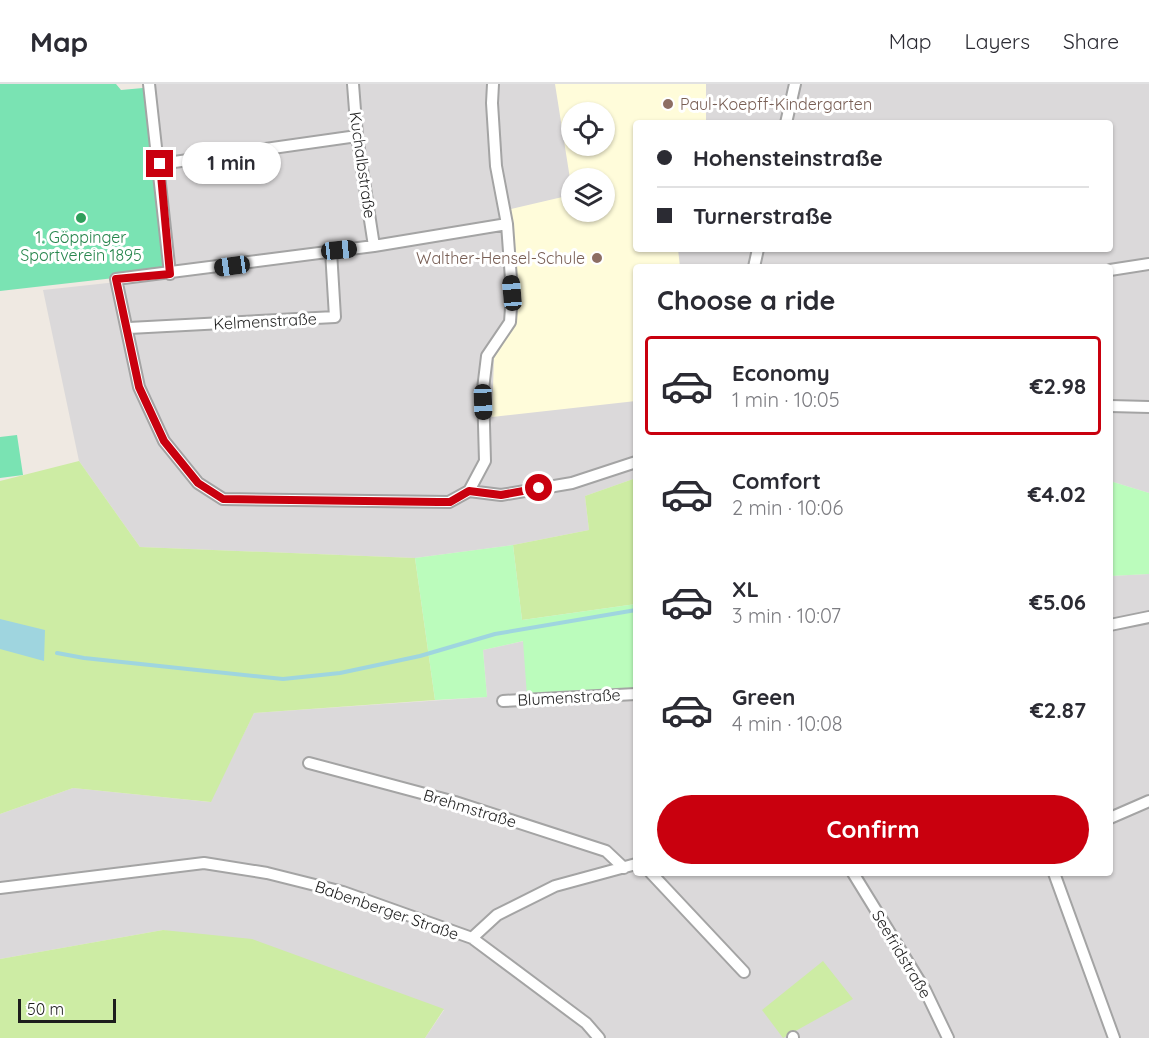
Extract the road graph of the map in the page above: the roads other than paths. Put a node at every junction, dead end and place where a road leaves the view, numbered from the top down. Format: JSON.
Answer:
{"nodes":[{"id":1,"x":149,"y":84,"type":"edge"},
{"id":2,"x":353,"y":84,"type":"edge"},
{"id":3,"x":493,"y":84,"type":"edge"},
{"id":4,"x":795,"y":84,"type":"edge"},
{"id":5,"x":787,"y":120,"type":"edge"},
{"id":6,"x":357,"y":136,"type":"junction"},
{"id":7,"x":160,"y":164,"type":"junction"},
{"id":8,"x":507,"y":224,"type":"junction"},
{"id":9,"x":374,"y":246,"type":"junction"},
{"id":10,"x":331,"y":251,"type":"junction"},
{"id":11,"x":1149,"y":264,"type":"edge"},
{"id":12,"x":1113,"y":270,"type":"edge"},
{"id":13,"x":170,"y":274,"type":"junction"},
{"id":14,"x":129,"y":328,"type":"junction"},
{"id":15,"x":1113,"y":406,"type":"edge"},
{"id":16,"x":1149,"y":407,"type":"edge"},
{"id":17,"x":633,"y":463,"type":"edge"},
{"id":18,"x":469,"y":491,"type":"junction"},
{"id":19,"x":1149,"y":617,"type":"edge"},
{"id":20,"x":1113,"y":624,"type":"edge"},
{"id":21,"x":633,"y":694,"type":"edge"},
{"id":22,"x":503,"y":701,"type":"dead end"},
{"id":23,"x":309,"y":763,"type":"dead end"},
{"id":24,"x":1149,"y":801,"type":"edge"},
{"id":25,"x":1113,"y":817,"type":"edge"},
{"id":26,"x":633,"y":865,"type":"edge"},
{"id":27,"x":624,"y":868,"type":"junction"},
{"id":28,"x":654,"y":876,"type":"edge"},
{"id":29,"x":855,"y":876,"type":"edge"},
{"id":30,"x":1055,"y":876,"type":"edge"},
{"id":31,"x":0,"y":888,"type":"edge"},
{"id":32,"x":472,"y":938,"type":"junction"},
{"id":33,"x":744,"y":972,"type":"dead end"},
{"id":34,"x":599,"y":1038,"type":"edge"},
{"id":35,"x":948,"y":1038,"type":"edge"},
{"id":36,"x":1114,"y":1038,"type":"edge"}],
"edges":[{"from":1,"to":7,"type":"street"},
{"from":2,"to":6,"type":"street","name":"Kuchalbstraße"},
{"from":3,"to":8,"type":"street"},
{"from":4,"to":5,"type":"street"},
{"from":6,"to":7,"type":"street"},
{"from":6,"to":9,"type":"street","name":"Kuchalbstraße"},
{"from":7,"to":13,"type":"street"},
{"from":8,"to":9,"type":"street"},
{"from":8,"to":18,"type":"street"},
{"from":9,"to":10,"type":"street"},
{"from":10,"to":13,"type":"street"},
{"from":10,"to":14,"type":"street","name":"Kelmenstraße"},
{"from":11,"to":12,"type":"street"},
{"from":13,"to":14,"type":"street"},
{"from":14,"to":18,"type":"street"},
{"from":15,"to":16,"type":"street"},
{"from":17,"to":18,"type":"street"},
{"from":19,"to":20,"type":"street"},
{"from":21,"to":22,"type":"street","name":"Blumenstraße"},
{"from":23,"to":27,"type":"street","name":"Brehmstraße"},
{"from":24,"to":25,"type":"street"},
{"from":26,"to":27,"type":"street"},
{"from":27,"to":32,"type":"street"},
{"from":28,"to":33,"type":"street"},
{"from":29,"to":35,"type":"street","name":"Seefridstraße"},
{"from":30,"to":36,"type":"street"},
{"from":31,"to":32,"type":"street","name":"Babenberger Straße"},
{"from":32,"to":34,"type":"street","name":"Babenberger Straße"}]}
